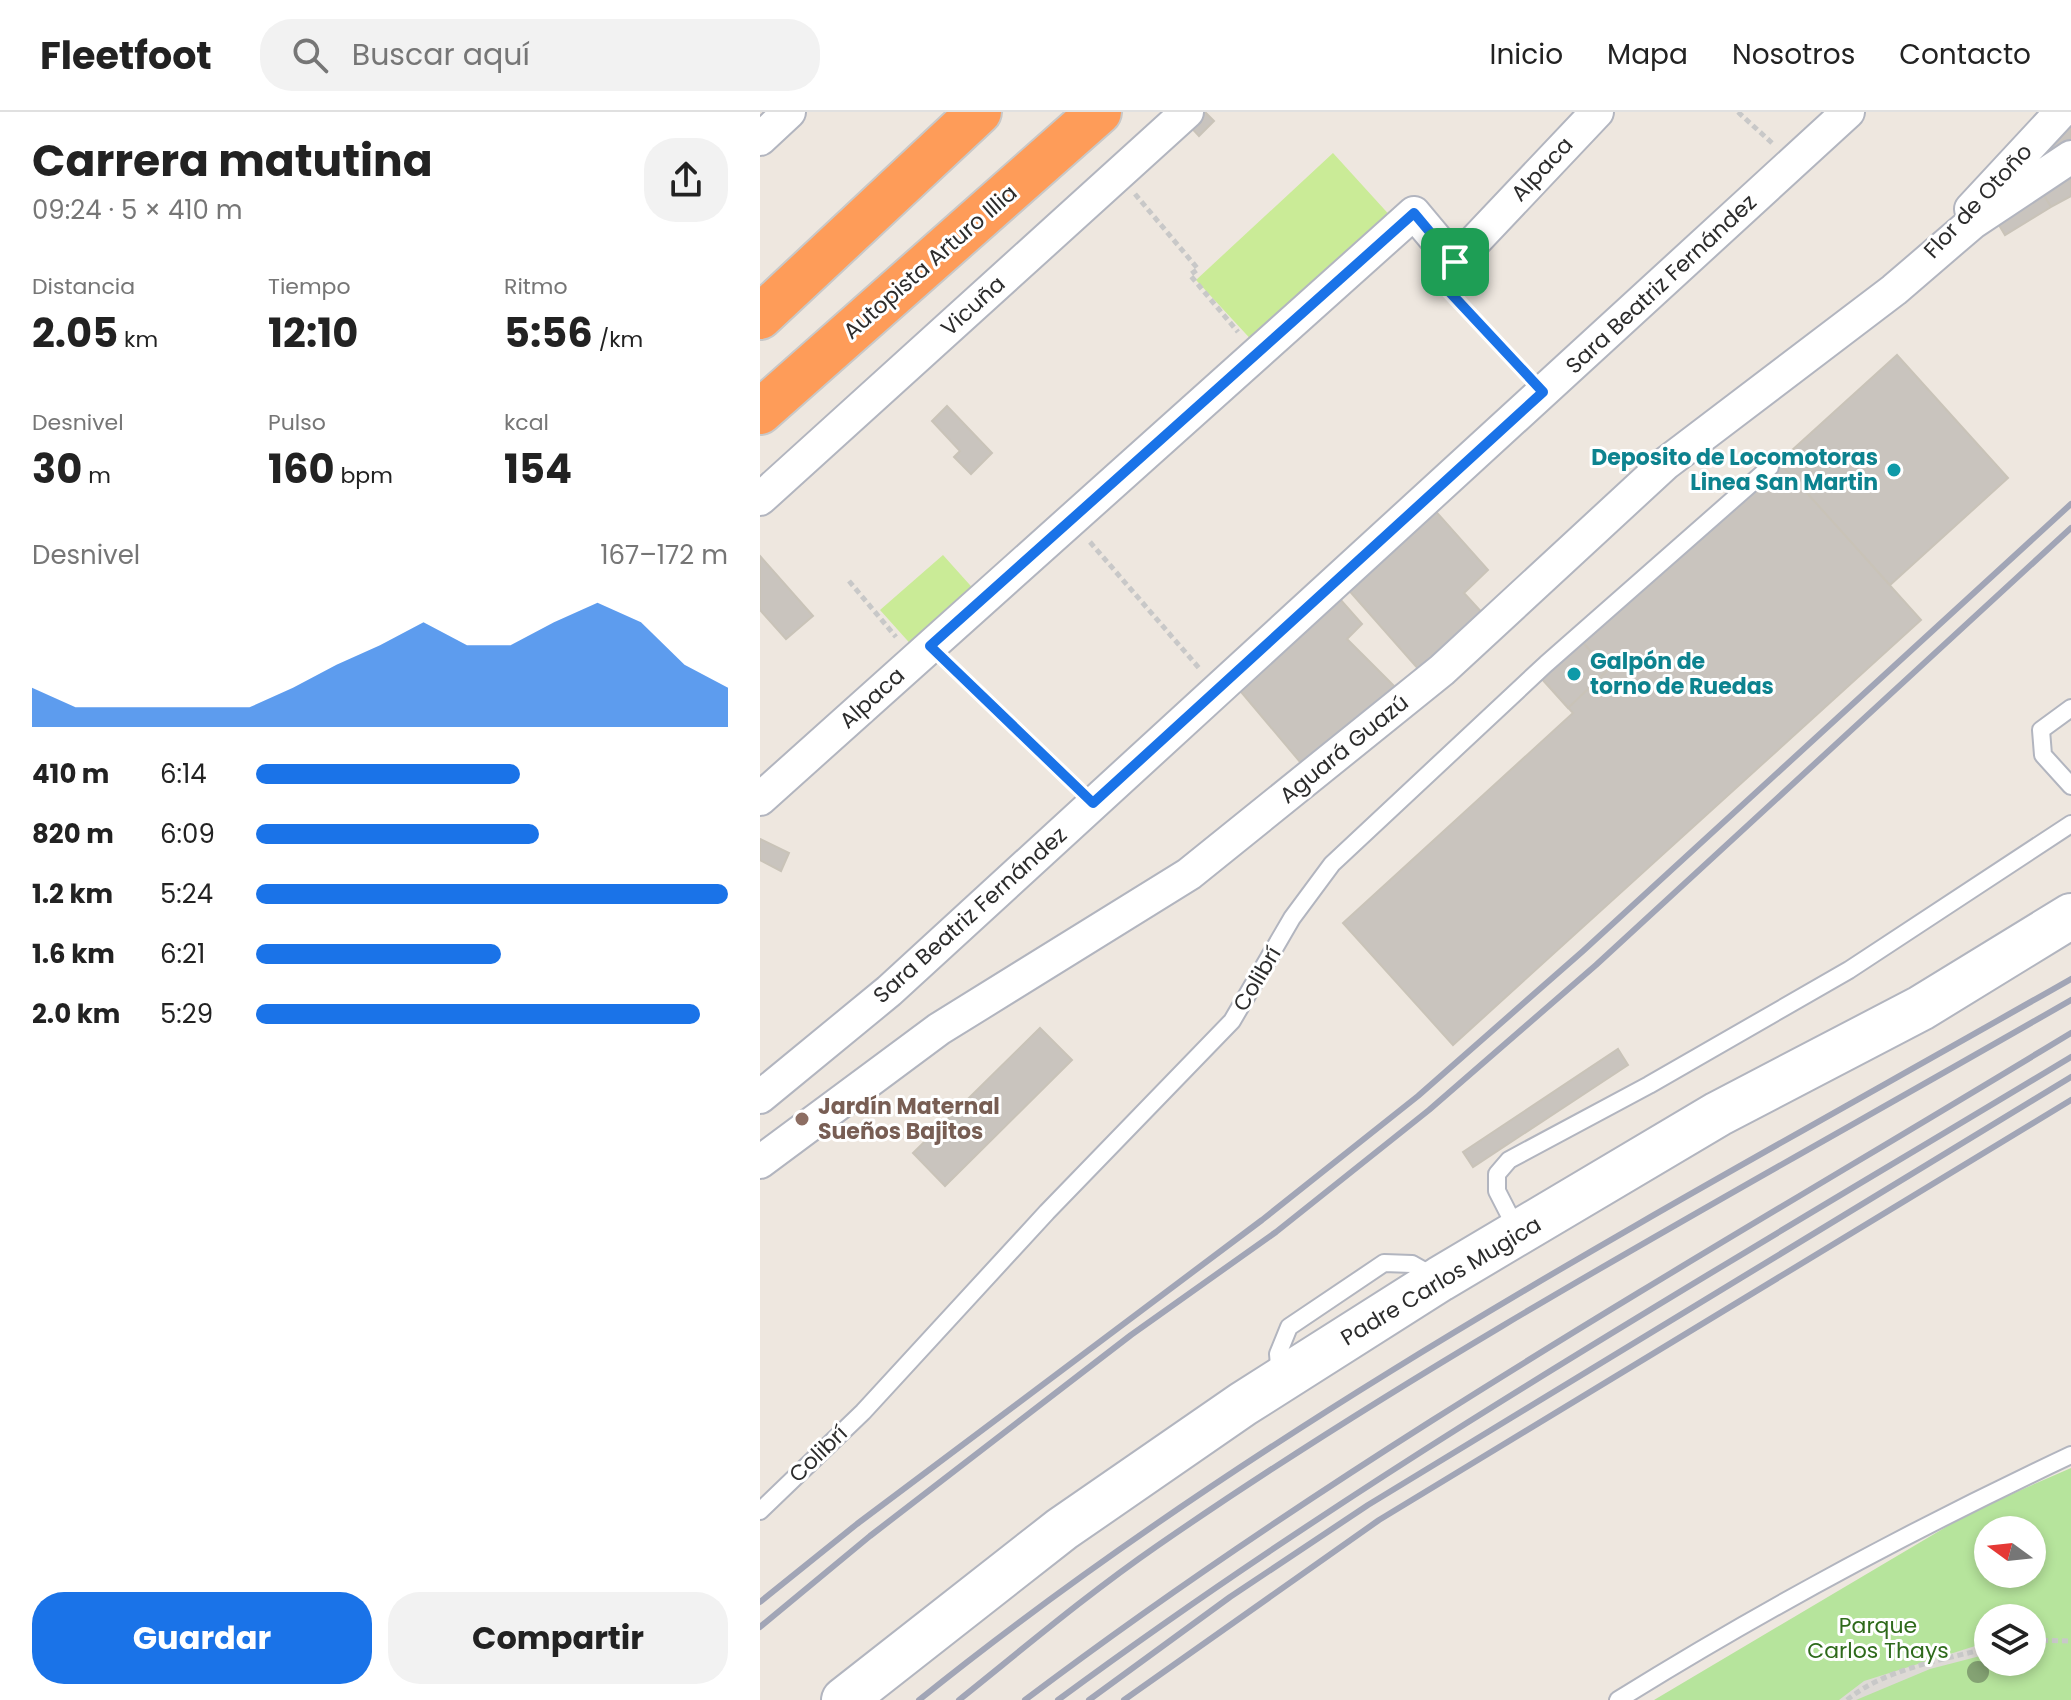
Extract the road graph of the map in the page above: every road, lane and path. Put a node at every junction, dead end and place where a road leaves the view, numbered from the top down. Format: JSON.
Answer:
{"nodes":[{"id":1,"x":789,"y":112,"type":"edge"},
{"id":2,"x":979,"y":112,"type":"edge"},
{"id":3,"x":1099,"y":112,"type":"edge"},
{"id":4,"x":1187,"y":112,"type":"edge"},
{"id":5,"x":1597,"y":112,"type":"edge"},
{"id":6,"x":1738,"y":112,"type":"edge"},
{"id":7,"x":1848,"y":112,"type":"edge"},
{"id":8,"x":2061,"y":112,"type":"edge"},
{"id":9,"x":760,"y":139,"type":"edge"},
{"id":10,"x":2071,"y":157,"type":"edge"},
{"id":11,"x":1794,"y":162,"type":"junction"},
{"id":12,"x":1119,"y":174,"type":"junction"},
{"id":13,"x":1455,"y":262,"type":"junction"},
{"id":14,"x":1894,"y":290,"type":"junction"},
{"id":15,"x":760,"y":317,"type":"edge"},
{"id":16,"x":1256,"y":354,"type":"junction"},
{"id":17,"x":1543,"y":392,"type":"junction"},
{"id":18,"x":760,"y":412,"type":"edge"},
{"id":19,"x":1770,"y":467,"type":"dead end"},
{"id":20,"x":760,"y":499,"type":"edge"},
{"id":21,"x":1071,"y":520,"type":"junction"},
{"id":22,"x":849,"y":581,"type":"dead end"},
{"id":23,"x":923,"y":653,"type":"junction"},
{"id":24,"x":1217,"y":690,"type":"junction"},
{"id":25,"x":2071,"y":708,"type":"edge"},
{"id":26,"x":2071,"y":786,"type":"edge"},
{"id":27,"x":760,"y":799,"type":"edge"},
{"id":28,"x":1093,"y":803,"type":"junction"},
{"id":29,"x":2071,"y":824,"type":"edge"},
{"id":30,"x":2071,"y":916,"type":"edge"},
{"id":31,"x":760,"y":1097,"type":"edge"},
{"id":32,"x":760,"y":1162,"type":"edge"},
{"id":33,"x":1519,"y":1233,"type":"junction"},
{"id":34,"x":2071,"y":1455,"type":"edge"},
{"id":35,"x":760,"y":1511,"type":"edge"},
{"id":36,"x":2046,"y":1640,"type":"edge"},
{"id":37,"x":2071,"y":1641,"type":"edge"},
{"id":38,"x":1974,"y":1652,"type":"edge"},
{"id":39,"x":844,"y":1700,"type":"edge"},
{"id":40,"x":1618,"y":1700,"type":"edge"},
{"id":41,"x":1847,"y":1700,"type":"edge"}],
"edges":[{"from":1,"to":9,"type":"street"},
{"from":2,"to":15,"type":"highway"},
{"from":3,"to":18,"type":"highway","name":"Autopista Arturo Illia"},
{"from":4,"to":12,"type":"street","name":"Vicuña"},
{"from":5,"to":13,"type":"street","name":"Alpaca"},
{"from":6,"to":11,"type":"path"},
{"from":7,"to":11,"type":"street","name":"Sara Beatriz Fernández"},
{"from":8,"to":14,"type":"street","name":"Flor de Otoño"},
{"from":10,"to":14,"type":"street"},
{"from":11,"to":17,"type":"street","name":"Sara Beatriz Fernández"},
{"from":12,"to":16,"type":"path"},
{"from":12,"to":20,"type":"street","name":"Vicuña"},
{"from":13,"to":16,"type":"street","name":"Alpaca"},
{"from":13,"to":17,"type":"path"},
{"from":14,"to":32,"type":"street","name":"Aguará Guazú"},
{"from":16,"to":21,"type":"street","name":"Alpaca"},
{"from":17,"to":24,"type":"street","name":"Sara Beatriz Fernández"},
{"from":19,"to":35,"type":"lane","name":"Colibrí"},
{"from":21,"to":23,"type":"street","name":"Alpaca"},
{"from":21,"to":24,"type":"path"},
{"from":22,"to":23,"type":"path"},
{"from":23,"to":27,"type":"street","name":"Alpaca"},
{"from":23,"to":28,"type":"path"},
{"from":24,"to":28,"type":"street","name":"Sara Beatriz Fernández"},
{"from":25,"to":26,"type":"lane"},
{"from":28,"to":31,"type":"street","name":"Sara Beatriz Fernández"},
{"from":29,"to":33,"type":"lane"},
{"from":30,"to":33,"type":"street","name":"Padre Carlos Mugica"},
{"from":33,"to":39,"type":"street","name":"Padre Carlos Mugica"},
{"from":34,"to":40,"type":"lane"},
{"from":36,"to":37,"type":"path"},
{"from":38,"to":41,"type":"path"}]}
